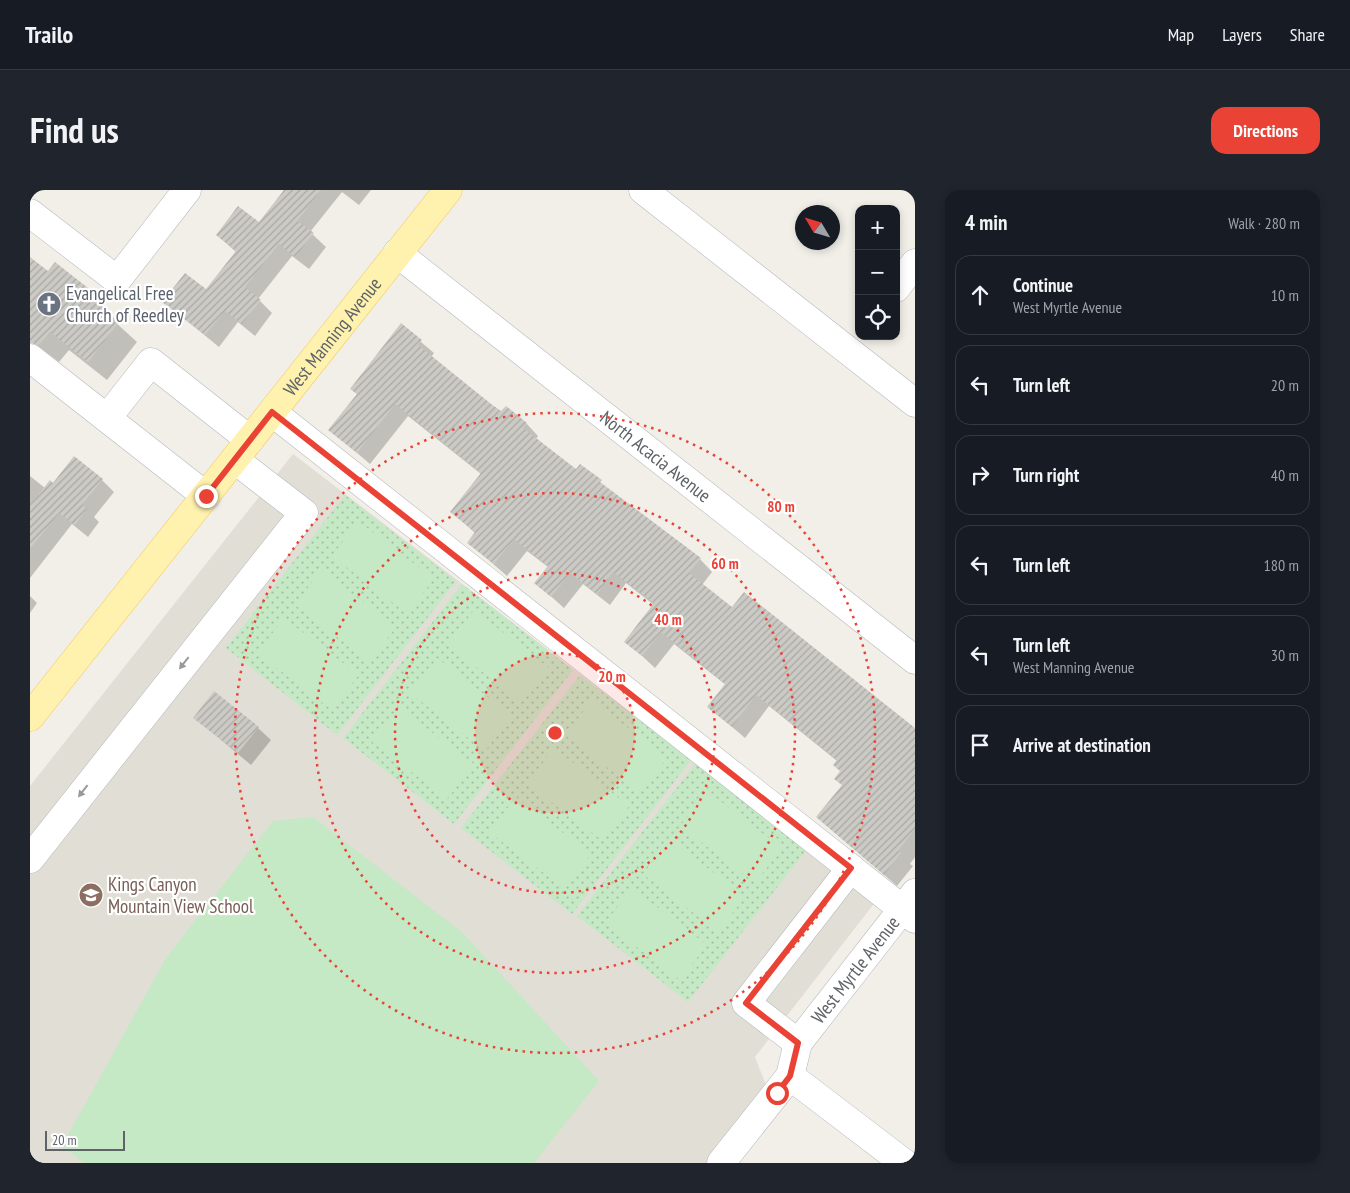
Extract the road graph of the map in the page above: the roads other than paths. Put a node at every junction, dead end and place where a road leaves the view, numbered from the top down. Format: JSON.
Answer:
{"nodes":[{"id":1,"x":188,"y":190,"type":"edge"},
{"id":2,"x":448,"y":190,"type":"edge"},
{"id":3,"x":643,"y":190,"type":"edge"},
{"id":4,"x":30,"y":213,"type":"edge"},
{"id":5,"x":397,"y":253,"type":"junction"},
{"id":6,"x":915,"y":263,"type":"edge"},
{"id":7,"x":900,"y":283,"type":"edge"},
{"id":8,"x":854,"y":343,"type":"edge"},
{"id":9,"x":30,"y":358,"type":"edge"},
{"id":10,"x":915,"y":403,"type":"edge"},
{"id":11,"x":272,"y":412,"type":"junction"},
{"id":12,"x":107,"y":418,"type":"junction"},
{"id":13,"x":242,"y":450,"type":"junction"},
{"id":14,"x":206,"y":496,"type":"junction"},
{"id":15,"x":915,"y":660,"type":"edge"},
{"id":16,"x":30,"y":717,"type":"edge"},
{"id":17,"x":30,"y":859,"type":"edge"},
{"id":18,"x":851,"y":868,"type":"junction"},
{"id":19,"x":911,"y":907,"type":"edge"},
{"id":20,"x":798,"y":1043,"type":"junction"},
{"id":21,"x":790,"y":1076,"type":"junction"},
{"id":22,"x":721,"y":1163,"type":"edge"},
{"id":23,"x":904,"y":1163,"type":"edge"}],
"edges":[{"from":1,"to":4,"type":"street"},
{"from":2,"to":5,"type":"main road","name":"West Manning Avenue"},
{"from":3,"to":8,"type":"street"},
{"from":5,"to":11,"type":"main road","name":"West Manning Avenue"},
{"from":5,"to":15,"type":"street","name":"North Acacia Avenue"},
{"from":6,"to":7,"type":"street"},
{"from":8,"to":10,"type":"street"},
{"from":9,"to":12,"type":"street"},
{"from":11,"to":13,"type":"main road","name":"West Manning Avenue"},
{"from":11,"to":18,"type":"street"},
{"from":12,"to":13,"type":"street"},
{"from":12,"to":14,"type":"street"},
{"from":13,"to":14,"type":"main road","name":"West Manning Avenue"},
{"from":13,"to":17,"type":"street","one_way":true},
{"from":14,"to":16,"type":"main road","name":"West Manning Avenue"},
{"from":18,"to":19,"type":"street"},
{"from":18,"to":20,"type":"street"},
{"from":19,"to":20,"type":"street","name":"West Myrtle Avenue"},
{"from":20,"to":21,"type":"street","name":"West Myrtle Avenue"},
{"from":21,"to":22,"type":"street"},
{"from":21,"to":23,"type":"street"}]}
